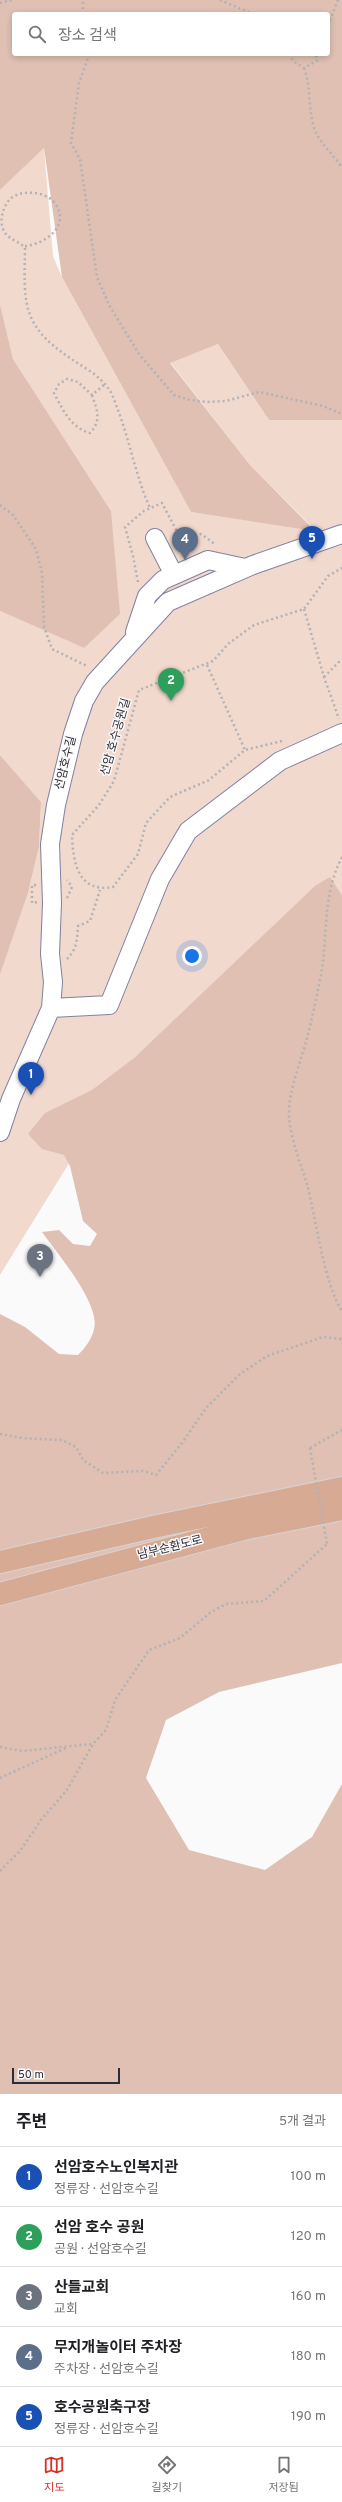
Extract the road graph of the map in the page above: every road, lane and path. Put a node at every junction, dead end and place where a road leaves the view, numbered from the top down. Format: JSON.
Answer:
{"nodes":[{"id":1,"x":12,"y":0,"type":"edge"},
{"id":2,"x":83,"y":0,"type":"edge"},
{"id":3,"x":220,"y":0,"type":"edge"},
{"id":4,"x":338,"y":0,"type":"edge"},
{"id":5,"x":0,"y":3,"type":"edge"},
{"id":6,"x":82,"y":12,"type":"edge"},
{"id":7,"x":248,"y":12,"type":"edge"},
{"id":8,"x":330,"y":20,"type":"edge"},
{"id":9,"x":88,"y":56,"type":"edge"},
{"id":10,"x":290,"y":56,"type":"edge"},
{"id":11,"x":316,"y":56,"type":"edge"},
{"id":12,"x":304,"y":68,"type":"junction"},
{"id":13,"x":342,"y":168,"type":"edge"},
{"id":14,"x":24,"y":246,"type":"junction"},
{"id":15,"x":105,"y":384,"type":"junction"},
{"id":16,"x":92,"y":395,"type":"junction"},
{"id":17,"x":342,"y":414,"type":"edge"},
{"id":18,"x":0,"y":505,"type":"edge"},
{"id":19,"x":150,"y":508,"type":"dead end"},
{"id":20,"x":342,"y":534,"type":"edge"},
{"id":21,"x":155,"y":538,"type":"dead end"},
{"id":22,"x":245,"y":568,"type":"junction"},
{"id":23,"x":342,"y":568,"type":"edge"},
{"id":24,"x":174,"y":575,"type":"junction"},
{"id":25,"x":304,"y":609,"type":"junction"},
{"id":26,"x":133,"y":639,"type":"junction"},
{"id":27,"x":342,"y":659,"type":"edge"},
{"id":28,"x":207,"y":665,"type":"junction"},
{"id":29,"x":105,"y":671,"type":"junction"},
{"id":30,"x":324,"y":677,"type":"junction"},
{"id":31,"x":342,"y":726,"type":"edge"},
{"id":32,"x":342,"y":733,"type":"edge"},
{"id":33,"x":284,"y":741,"type":"dead end"},
{"id":34,"x":245,"y":750,"type":"junction"},
{"id":35,"x":342,"y":857,"type":"edge"},
{"id":36,"x":100,"y":890,"type":"junction"},
{"id":37,"x":66,"y":964,"type":"dead end"},
{"id":38,"x":51,"y":1008,"type":"junction"},
{"id":39,"x":0,"y":1132,"type":"edge"},
{"id":40,"x":342,"y":1311,"type":"edge"},
{"id":41,"x":342,"y":1339,"type":"edge"},
{"id":42,"x":342,"y":1430,"type":"edge"},
{"id":43,"x":0,"y":1434,"type":"edge"},
{"id":44,"x":342,"y":1488,"type":"edge"},
{"id":45,"x":342,"y":1509,"type":"edge"},
{"id":46,"x":0,"y":1562,"type":"edge"},
{"id":47,"x":0,"y":1594,"type":"edge"},
{"id":48,"x":93,"y":1744,"type":"junction"},
{"id":49,"x":71,"y":1746,"type":"junction"},
{"id":50,"x":0,"y":1747,"type":"edge"},
{"id":51,"x":0,"y":1778,"type":"edge"},
{"id":52,"x":0,"y":1871,"type":"edge"}],
"edges":[{"from":1,"to":5,"type":"path"},
{"from":2,"to":6,"type":"path"},
{"from":3,"to":7,"type":"path"},
{"from":4,"to":8,"type":"path"},
{"from":9,"to":17,"type":"path"},
{"from":10,"to":12,"type":"path"},
{"from":11,"to":12,"type":"path"},
{"from":12,"to":13,"type":"path"},
{"from":14,"to":14,"type":"path"},
{"from":14,"to":15,"type":"path"},
{"from":15,"to":16,"type":"path"},
{"from":15,"to":19,"type":"path"},
{"from":16,"to":16,"type":"path"},
{"from":18,"to":29,"type":"path"},
{"from":20,"to":22,"type":"street","name":"선암호수길"},
{"from":21,"to":24,"type":"street"},
{"from":22,"to":24,"type":"street"},
{"from":22,"to":26,"type":"street","name":"선암호수길"},
{"from":23,"to":25,"type":"path"},
{"from":24,"to":26,"type":"street"},
{"from":25,"to":28,"type":"path","name":"선암 호수공원길"},
{"from":25,"to":30,"type":"path"},
{"from":26,"to":29,"type":"street","name":"선암호수길"},
{"from":27,"to":30,"type":"path"},
{"from":28,"to":34,"type":"path"},
{"from":28,"to":36,"type":"path","name":"선암 호수공원길"},
{"from":29,"to":38,"type":"street","name":"선암호수길"},
{"from":30,"to":31,"type":"path"},
{"from":32,"to":38,"type":"street"},
{"from":33,"to":34,"type":"path"},
{"from":34,"to":36,"type":"path"},
{"from":35,"to":40,"type":"path"},
{"from":36,"to":37,"type":"path"},
{"from":38,"to":39,"type":"street","name":"선암호수길"},
{"from":41,"to":43,"type":"path"},
{"from":42,"to":48,"type":"path","bridge":true},
{"from":44,"to":46,"type":"main road","name":"남부순환도로"},
{"from":45,"to":47,"type":"main road","name":"남부순환도로"},
{"from":48,"to":49,"type":"path"},
{"from":48,"to":52,"type":"path"},
{"from":49,"to":50,"type":"path"},
{"from":49,"to":51,"type":"path"}]}
